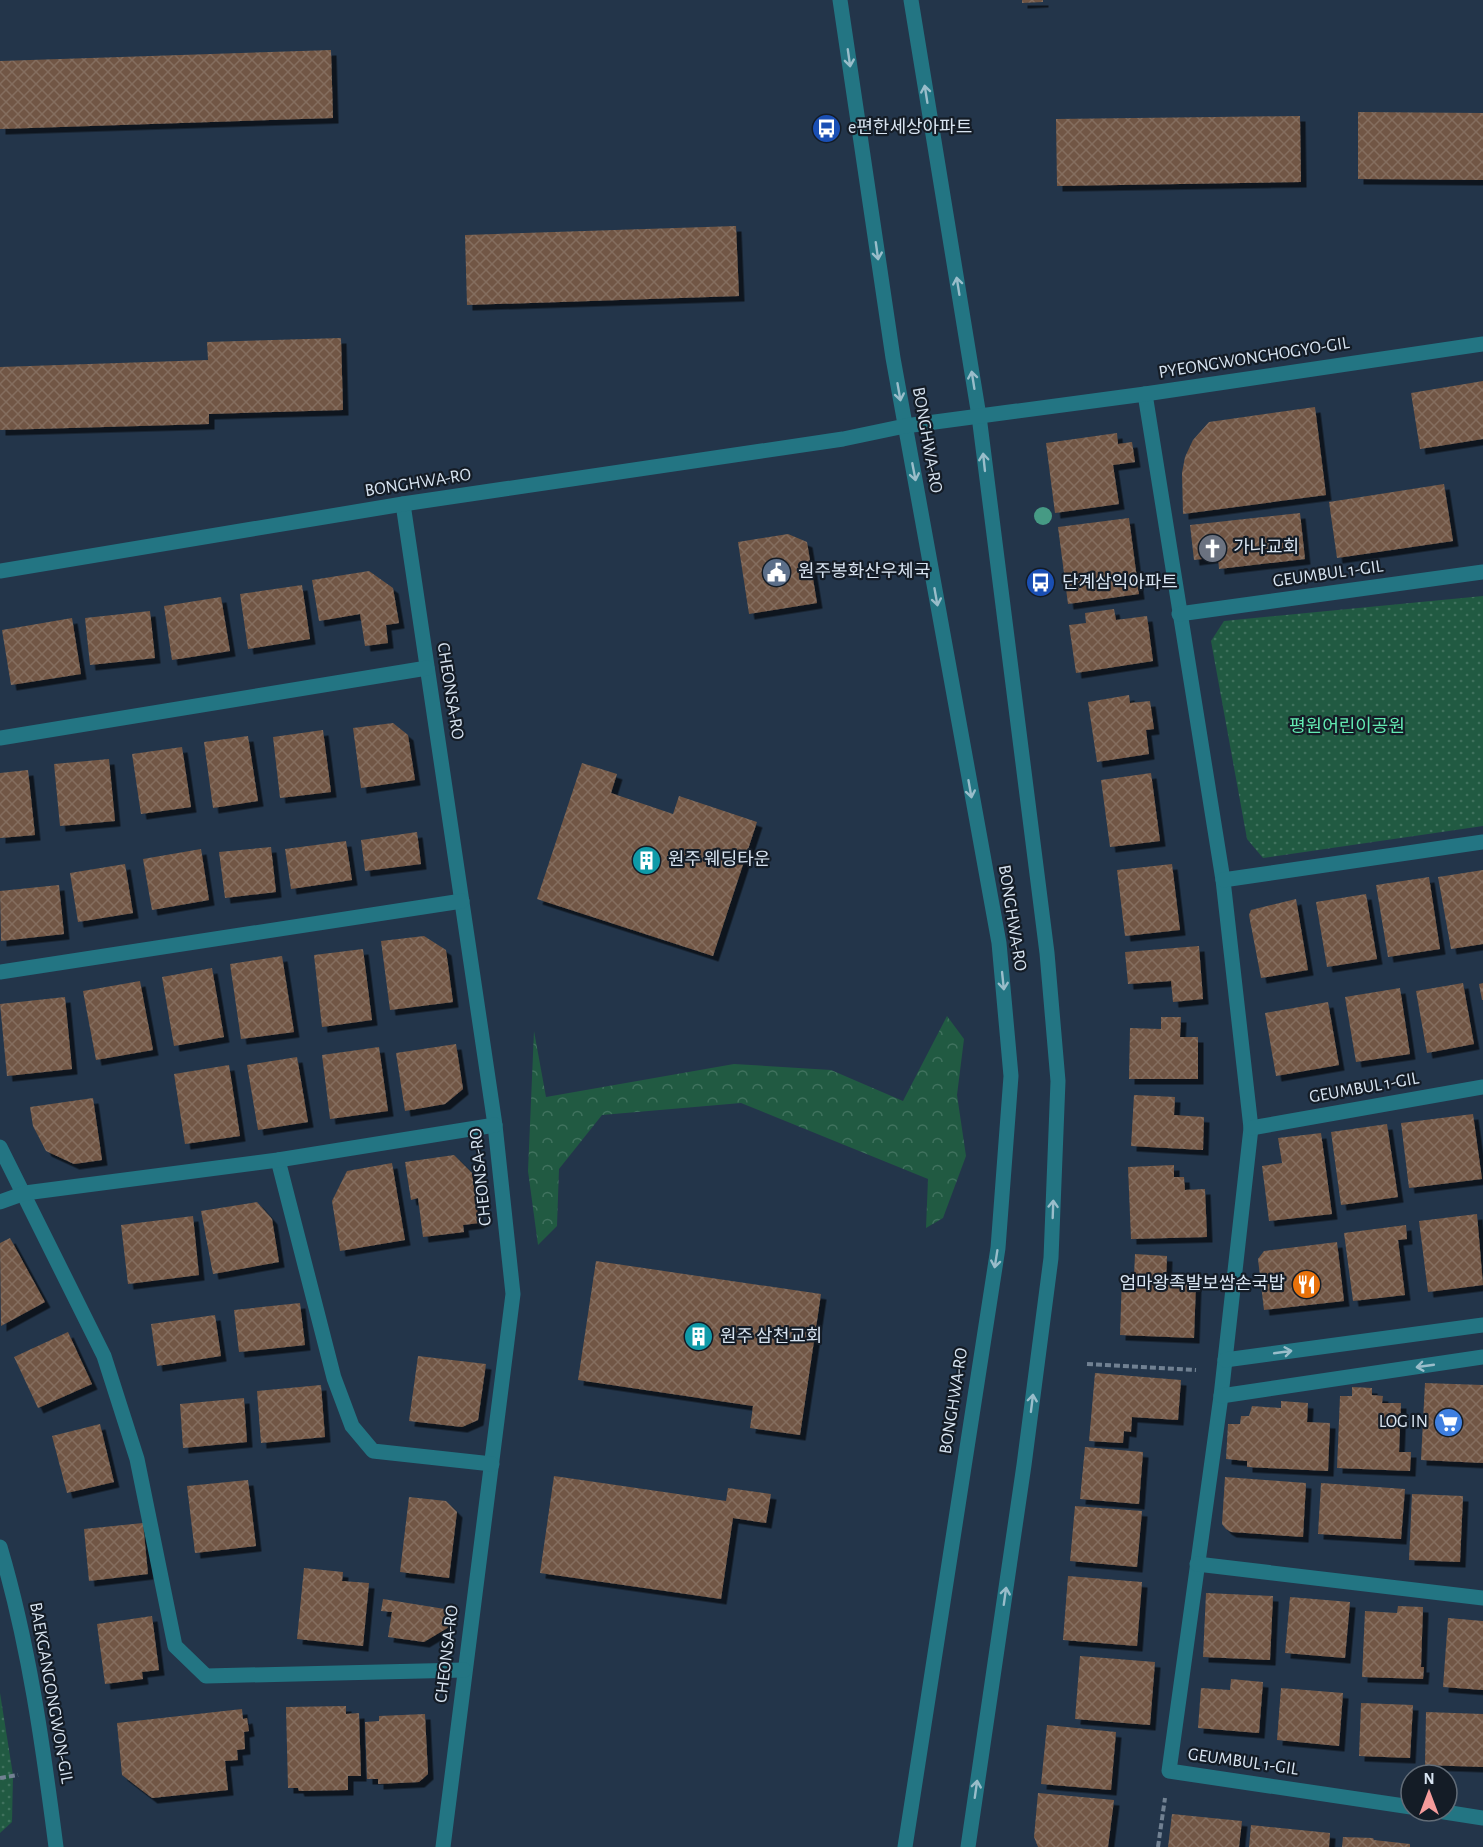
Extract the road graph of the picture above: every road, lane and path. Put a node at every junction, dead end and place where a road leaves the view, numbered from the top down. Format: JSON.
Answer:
{"nodes":[{"id":1,"x":840,"y":0,"type":"edge"},
{"id":2,"x":911,"y":0,"type":"edge"},
{"id":3,"x":1483,"y":344,"type":"edge"},
{"id":4,"x":1145,"y":394,"type":"junction"},
{"id":5,"x":979,"y":416,"type":"junction"},
{"id":6,"x":905,"y":426,"type":"junction"},
{"id":7,"x":403,"y":504,"type":"junction"},
{"id":8,"x":0,"y":571,"type":"edge"},
{"id":9,"x":1483,"y":572,"type":"edge"},
{"id":10,"x":1179,"y":614,"type":"junction"},
{"id":11,"x":427,"y":669,"type":"junction"},
{"id":12,"x":0,"y":738,"type":"edge"},
{"id":13,"x":1483,"y":842,"type":"edge"},
{"id":14,"x":1222,"y":880,"type":"junction"},
{"id":15,"x":462,"y":901,"type":"junction"},
{"id":16,"x":0,"y":972,"type":"edge"},
{"id":17,"x":1483,"y":1087,"type":"edge"},
{"id":18,"x":495,"y":1125,"type":"junction"},
{"id":19,"x":1251,"y":1128,"type":"junction"},
{"id":20,"x":0,"y":1147,"type":"edge"},
{"id":21,"x":278,"y":1160,"type":"junction"},
{"id":22,"x":26,"y":1193,"type":"junction"},
{"id":23,"x":0,"y":1202,"type":"edge"},
{"id":24,"x":1483,"y":1325,"type":"edge"},
{"id":25,"x":1483,"y":1357,"type":"edge"},
{"id":26,"x":1088,"y":1364,"type":"dead end"},
{"id":27,"x":1224,"y":1366,"type":"junction"},
{"id":28,"x":1221,"y":1396,"type":"junction"},
{"id":29,"x":492,"y":1464,"type":"junction"},
{"id":30,"x":0,"y":1547,"type":"edge"},
{"id":31,"x":1197,"y":1564,"type":"junction"},
{"id":32,"x":1483,"y":1598,"type":"edge"},
{"id":33,"x":464,"y":1670,"type":"junction"},
{"id":34,"x":1169,"y":1771,"type":"junction"},
{"id":35,"x":18,"y":1775,"type":"dead end"},
{"id":36,"x":0,"y":1778,"type":"edge"},
{"id":37,"x":1399,"y":1805,"type":"edge"},
{"id":38,"x":1459,"y":1814,"type":"edge"},
{"id":39,"x":1483,"y":1818,"type":"edge"},
{"id":40,"x":56,"y":1847,"type":"edge"},
{"id":41,"x":443,"y":1847,"type":"edge"},
{"id":42,"x":905,"y":1847,"type":"edge"},
{"id":43,"x":968,"y":1847,"type":"edge"},
{"id":44,"x":1158,"y":1847,"type":"edge"}],
"edges":[{"from":1,"to":6,"type":"street","name":"BONGHWA-RO","one_way":true},
{"from":5,"to":2,"type":"street","name":"BONGHWA-RO","one_way":true},
{"from":3,"to":4,"type":"street","name":"PYEONGWONCHOGYO-GIL"},
{"from":4,"to":5,"type":"street","name":"PYEONGWONCHOGYO-GIL"},
{"from":4,"to":10,"type":"street","name":"GEUMBUL 1-GIL"},
{"from":5,"to":6,"type":"street","name":"PYEONGWONCHOGYO-GIL"},
{"from":43,"to":5,"type":"street","name":"BONGHWA-RO","one_way":true},
{"from":6,"to":7,"type":"street","name":"BONGHWA-RO"},
{"from":6,"to":42,"type":"street","name":"BONGHWA-RO","one_way":true},
{"from":7,"to":8,"type":"street","name":"BONGHWA-RO"},
{"from":7,"to":11,"type":"street","name":"CHEONSA-RO"},
{"from":9,"to":10,"type":"street","name":"GEUMBUL 1-GIL"},
{"from":10,"to":14,"type":"street","name":"GEUMBUL 1-GIL"},
{"from":11,"to":12,"type":"street"},
{"from":11,"to":15,"type":"street","name":"CHEONSA-RO"},
{"from":13,"to":14,"type":"street"},
{"from":14,"to":19,"type":"street","name":"GEUMBUL 1-GIL"},
{"from":15,"to":16,"type":"street"},
{"from":15,"to":18,"type":"street","name":"CHEONSA-RO"},
{"from":17,"to":19,"type":"street","name":"GEUMBUL 1-GIL"},
{"from":18,"to":21,"type":"street"},
{"from":18,"to":29,"type":"street","name":"CHEONSA-RO"},
{"from":19,"to":27,"type":"street","name":"GEUMBUL 1-GIL"},
{"from":20,"to":22,"type":"street"},
{"from":21,"to":22,"type":"street"},
{"from":21,"to":29,"type":"street"},
{"from":22,"to":23,"type":"street"},
{"from":22,"to":33,"type":"street"},
{"from":27,"to":24,"type":"street","one_way":true},
{"from":25,"to":28,"type":"street","one_way":true},
{"from":26,"to":27,"type":"path"},
{"from":27,"to":28,"type":"street","name":"GEUMBUL 1-GIL"},
{"from":28,"to":31,"type":"street","name":"GEUMBUL 1-GIL"},
{"from":29,"to":33,"type":"street","name":"CHEONSA-RO"},
{"from":30,"to":40,"type":"street","name":"BAEKGANGONGWON-GIL"},
{"from":31,"to":32,"type":"street"},
{"from":31,"to":34,"type":"street","name":"GEUMBUL 1-GIL"},
{"from":33,"to":41,"type":"street","name":"CHEONSA-RO"},
{"from":34,"to":37,"type":"street","name":"GEUMBUL 1-GIL"},
{"from":34,"to":44,"type":"path"},
{"from":35,"to":36,"type":"path"},
{"from":38,"to":39,"type":"street"}]}
